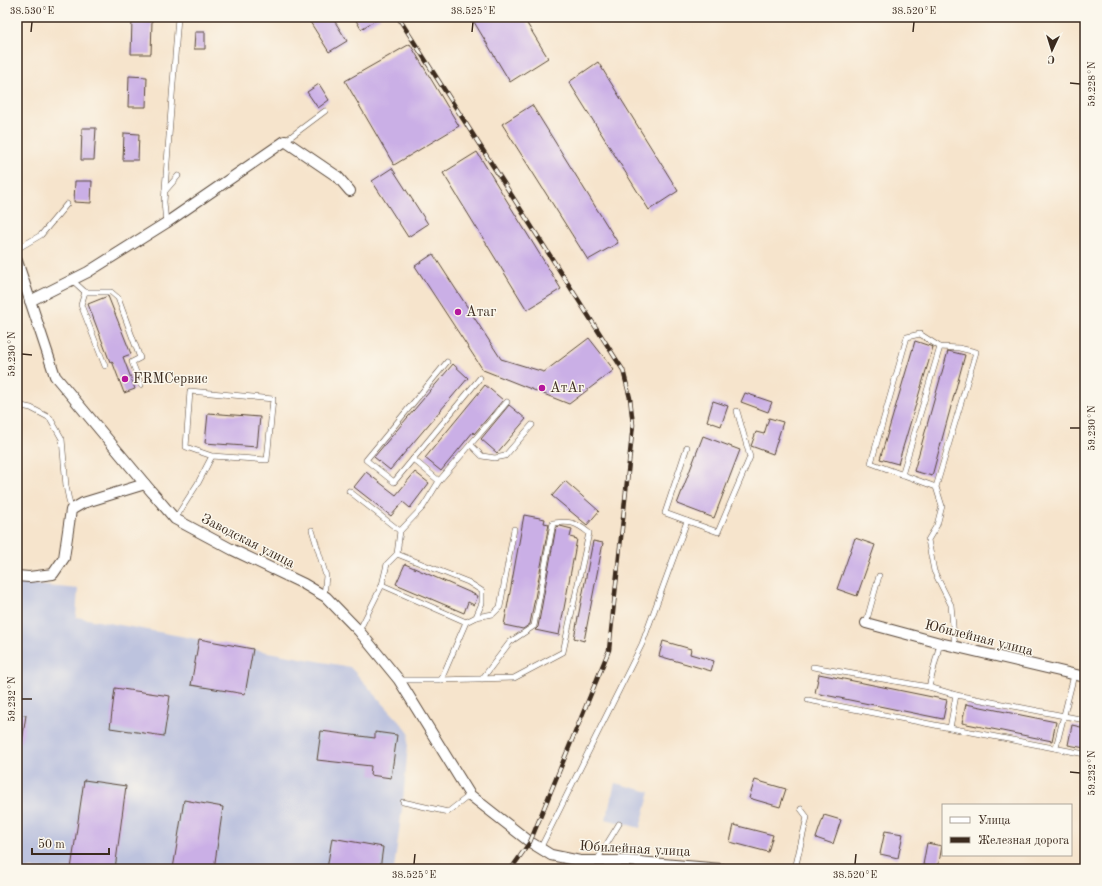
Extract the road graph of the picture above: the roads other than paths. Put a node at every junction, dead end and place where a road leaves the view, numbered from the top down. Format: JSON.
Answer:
{"nodes":[{"id":1,"x":178,"y":17,"type":"edge"},
{"id":2,"x":325,"y":111,"type":"dead end"},
{"id":3,"x":285,"y":141,"type":"junction"},
{"id":4,"x":178,"y":176,"type":"dead end"},
{"id":5,"x":165,"y":191,"type":"junction"},
{"id":6,"x":350,"y":191,"type":"dead end"},
{"id":7,"x":67,"y":204,"type":"dead end"},
{"id":8,"x":166,"y":223,"type":"junction"},
{"id":9,"x":17,"y":249,"type":"edge"},
{"id":10,"x":17,"y":261,"type":"edge"},
{"id":11,"x":72,"y":280,"type":"junction"},
{"id":12,"x":86,"y":292,"type":"junction"},
{"id":13,"x":30,"y":301,"type":"junction"},
{"id":14,"x":940,"y":347,"type":"junction"},
{"id":15,"x":447,"y":362,"type":"dead end"},
{"id":16,"x":105,"y":366,"type":"dead end"},
{"id":17,"x":480,"y":378,"type":"dead end"},
{"id":18,"x":141,"y":385,"type":"dead end"},
{"id":19,"x":507,"y":402,"type":"dead end"},
{"id":20,"x":17,"y":405,"type":"edge"},
{"id":21,"x":738,"y":411,"type":"dead end"},
{"id":22,"x":532,"y":425,"type":"dead end"},
{"id":23,"x":471,"y":445,"type":"junction"},
{"id":24,"x":687,"y":447,"type":"dead end"},
{"id":25,"x":212,"y":456,"type":"junction"},
{"id":26,"x":413,"y":459,"type":"junction"},
{"id":27,"x":902,"y":475,"type":"junction"},
{"id":28,"x":440,"y":480,"type":"junction"},
{"id":29,"x":145,"y":484,"type":"junction"},
{"id":30,"x":936,"y":487,"type":"junction"},
{"id":31,"x":349,"y":491,"type":"dead end"},
{"id":32,"x":71,"y":510,"type":"junction"},
{"id":33,"x":175,"y":519,"type":"junction"},
{"id":34,"x":687,"y":521,"type":"junction"},
{"id":35,"x":514,"y":529,"type":"dead end"},
{"id":36,"x":312,"y":530,"type":"dead end"},
{"id":37,"x":400,"y":531,"type":"junction"},
{"id":38,"x":397,"y":554,"type":"junction"},
{"id":39,"x":17,"y":576,"type":"edge"},
{"id":40,"x":879,"y":576,"type":"dead end"},
{"id":41,"x":382,"y":585,"type":"junction"},
{"id":42,"x":324,"y":596,"type":"junction"},
{"id":43,"x":476,"y":617,"type":"junction"},
{"id":44,"x":466,"y":622,"type":"junction"},
{"id":45,"x":866,"y":623,"type":"joint"},
{"id":46,"x":359,"y":631,"type":"junction"},
{"id":47,"x":940,"y":643,"type":"junction"},
{"id":48,"x":955,"y":647,"type":"junction"},
{"id":49,"x":813,"y":667,"type":"dead end"},
{"id":50,"x":1074,"y":675,"type":"junction"},
{"id":51,"x":1085,"y":677,"type":"edge"},
{"id":52,"x":482,"y":679,"type":"junction"},
{"id":53,"x":399,"y":680,"type":"junction"},
{"id":54,"x":441,"y":680,"type":"junction"},
{"id":55,"x":929,"y":687,"type":"junction"},
{"id":56,"x":956,"y":695,"type":"junction"},
{"id":57,"x":808,"y":700,"type":"dead end"},
{"id":58,"x":1064,"y":716,"type":"junction"},
{"id":59,"x":1085,"y":720,"type":"edge"},
{"id":60,"x":950,"y":728,"type":"junction"},
{"id":61,"x":1056,"y":747,"type":"junction"},
{"id":62,"x":1085,"y":754,"type":"edge"},
{"id":63,"x":470,"y":795,"type":"junction"},
{"id":64,"x":403,"y":802,"type":"dead end"},
{"id":65,"x":801,"y":809,"type":"dead end"},
{"id":66,"x":619,"y":824,"type":"dead end"},
{"id":67,"x":540,"y":848,"type":"junction"},
{"id":68,"x":580,"y":861,"type":"junction"},
{"id":69,"x":596,"y":861,"type":"junction"},
{"id":70,"x":589,"y":869,"type":"edge"},
{"id":71,"x":722,"y":869,"type":"edge"},
{"id":72,"x":795,"y":869,"type":"edge"}],
"edges":[{"from":1,"to":5,"type":"lane"},
{"from":2,"to":3,"type":"lane"},
{"from":3,"to":6,"type":"street"},
{"from":3,"to":8,"type":"street"},
{"from":4,"to":5,"type":"lane"},
{"from":5,"to":8,"type":"lane"},
{"from":7,"to":9,"type":"lane"},
{"from":8,"to":11,"type":"street"},
{"from":10,"to":13,"type":"street","name":"Заводская улица"},
{"from":11,"to":12,"type":"lane"},
{"from":11,"to":13,"type":"street"},
{"from":12,"to":16,"type":"lane"},
{"from":12,"to":18,"type":"lane"},
{"from":13,"to":29,"type":"street","name":"Заводская улица"},
{"from":14,"to":27,"type":"lane"},
{"from":14,"to":27,"type":"lane"},
{"from":14,"to":30,"type":"lane"},
{"from":15,"to":26,"type":"lane"},
{"from":17,"to":26,"type":"lane"},
{"from":19,"to":23,"type":"lane"},
{"from":20,"to":32,"type":"lane"},
{"from":21,"to":34,"type":"lane"},
{"from":22,"to":23,"type":"lane"},
{"from":23,"to":28,"type":"lane"},
{"from":24,"to":34,"type":"lane"},
{"from":25,"to":25,"type":"lane"},
{"from":25,"to":33,"type":"lane"},
{"from":26,"to":28,"type":"lane"},
{"from":27,"to":30,"type":"lane"},
{"from":28,"to":37,"type":"lane"},
{"from":29,"to":32,"type":"street"},
{"from":29,"to":33,"type":"street","name":"Заводская улица"},
{"from":30,"to":48,"type":"lane"},
{"from":31,"to":37,"type":"lane"},
{"from":32,"to":39,"type":"street"},
{"from":33,"to":42,"type":"street","name":"Заводская улица"},
{"from":34,"to":67,"type":"lane"},
{"from":35,"to":43,"type":"lane"},
{"from":36,"to":42,"type":"lane"},
{"from":37,"to":38,"type":"lane"},
{"from":38,"to":41,"type":"lane"},
{"from":38,"to":43,"type":"lane"},
{"from":40,"to":45,"type":"lane"},
{"from":41,"to":44,"type":"lane"},
{"from":41,"to":46,"type":"lane"},
{"from":42,"to":46,"type":"street","name":"Заводская улица"},
{"from":43,"to":44,"type":"lane"},
{"from":44,"to":54,"type":"lane"},
{"from":45,"to":47,"type":"street","name":"Юбилейная улица"},
{"from":46,"to":53,"type":"street","name":"Заводская улица"},
{"from":47,"to":48,"type":"street","name":"Юбилейная улица"},
{"from":47,"to":55,"type":"lane"},
{"from":48,"to":50,"type":"street","name":"Юбилейная улица"},
{"from":49,"to":55,"type":"lane"},
{"from":50,"to":51,"type":"street","name":"Юбилейная улица"},
{"from":50,"to":58,"type":"lane"},
{"from":52,"to":52,"type":"lane"},
{"from":52,"to":54,"type":"lane"},
{"from":53,"to":54,"type":"lane"},
{"from":53,"to":63,"type":"street","name":"Заводская улица"},
{"from":55,"to":56,"type":"lane"},
{"from":56,"to":58,"type":"lane"},
{"from":56,"to":60,"type":"lane"},
{"from":57,"to":60,"type":"lane"},
{"from":58,"to":59,"type":"lane"},
{"from":58,"to":61,"type":"lane"},
{"from":60,"to":61,"type":"lane"},
{"from":61,"to":62,"type":"lane"},
{"from":63,"to":64,"type":"lane"},
{"from":63,"to":67,"type":"street","name":"Юбилейная улица"},
{"from":65,"to":72,"type":"lane"},
{"from":66,"to":69,"type":"lane"},
{"from":67,"to":68,"type":"street","name":"Юбилейная улица"},
{"from":68,"to":69,"type":"street","name":"Юбилейная улица"},
{"from":68,"to":70,"type":"street"},
{"from":69,"to":71,"type":"street","name":"Юбилейная улица"}]}
